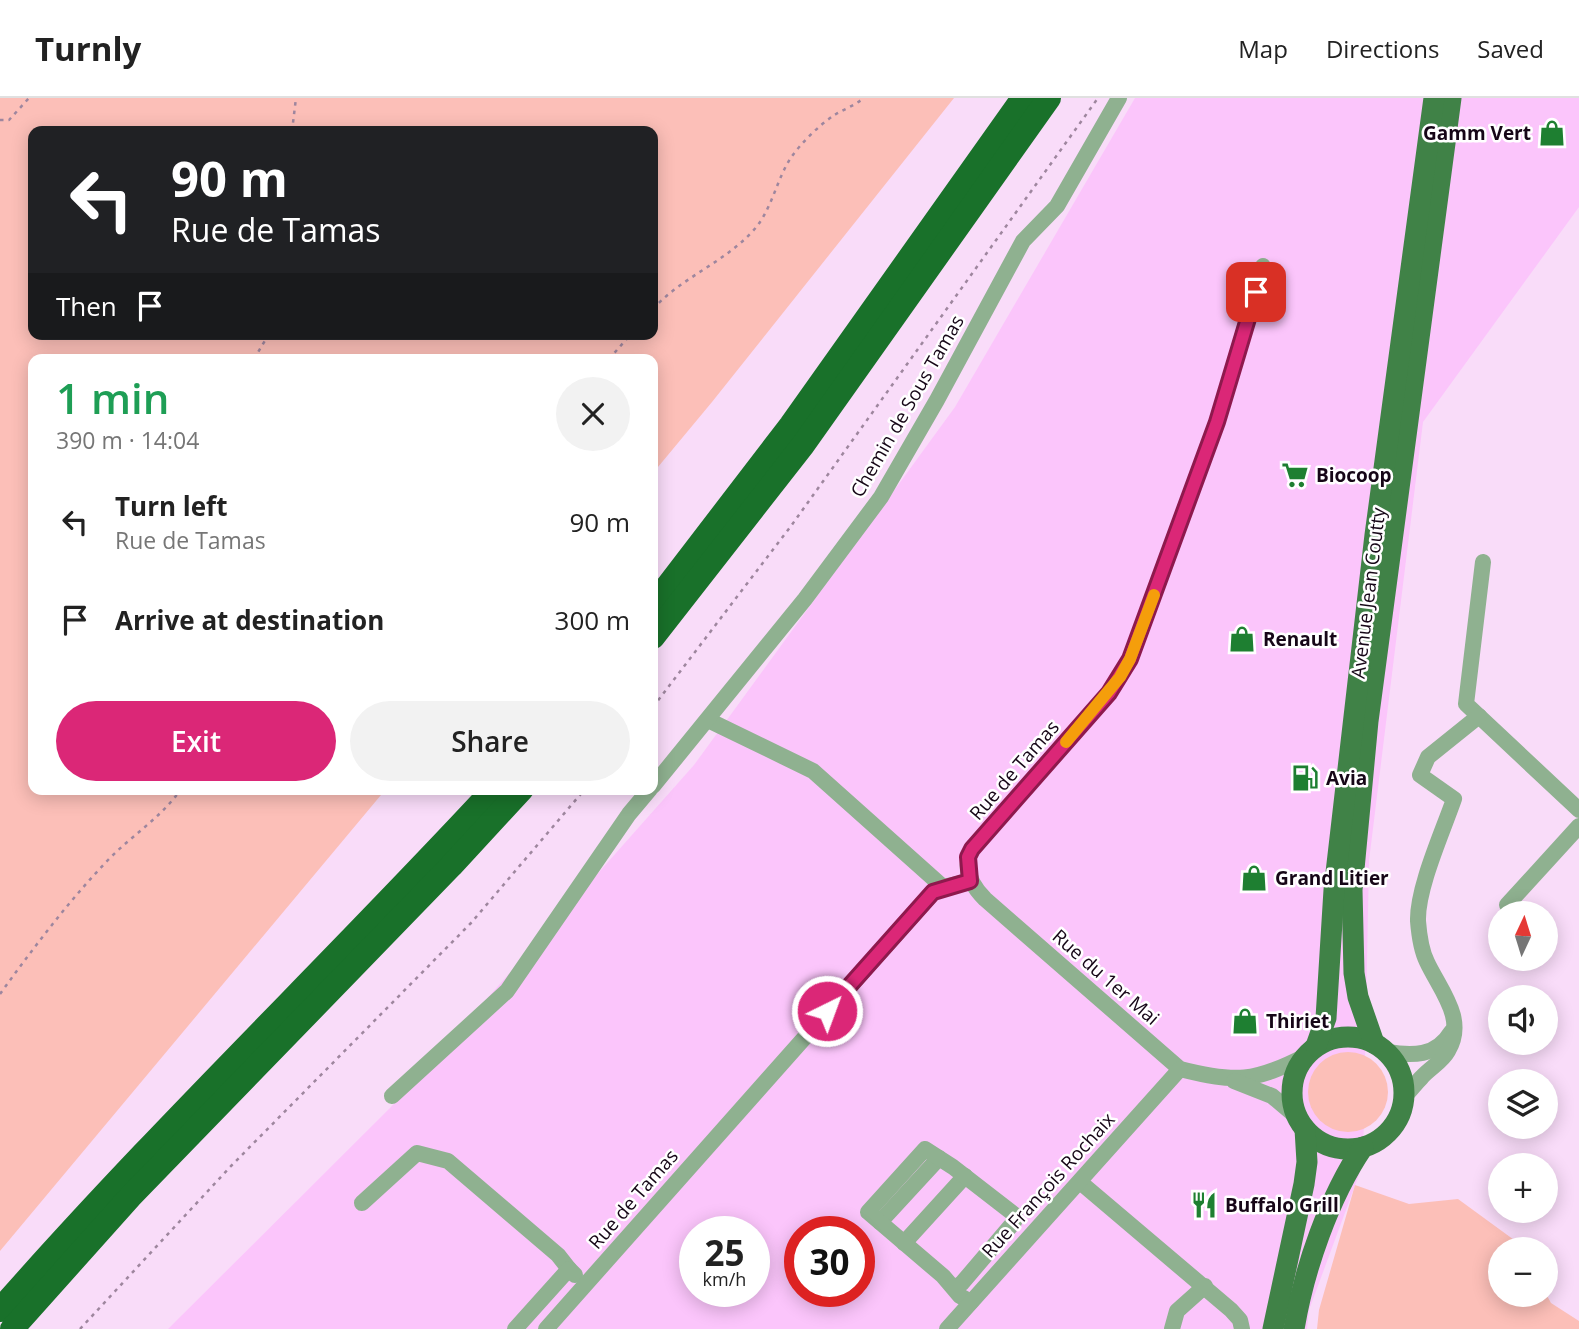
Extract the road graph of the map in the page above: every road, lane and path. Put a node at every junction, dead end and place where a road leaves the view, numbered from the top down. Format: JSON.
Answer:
{"nodes":[{"id":1,"x":29,"y":98,"type":"edge"},
{"id":2,"x":296,"y":98,"type":"edge"},
{"id":3,"x":864,"y":98,"type":"edge"},
{"id":4,"x":1023,"y":98,"type":"edge"},
{"id":5,"x":1049,"y":98,"type":"edge"},
{"id":6,"x":1098,"y":98,"type":"edge"},
{"id":7,"x":1119,"y":98,"type":"edge"},
{"id":8,"x":1434,"y":98,"type":"edge"},
{"id":9,"x":1451,"y":98,"type":"edge"},
{"id":10,"x":0,"y":120,"type":"edge"},
{"id":11,"x":293,"y":126,"type":"edge"},
{"id":12,"x":1263,"y":266,"type":"dead end"},
{"id":13,"x":658,"y":304,"type":"edge"},
{"id":14,"x":626,"y":340,"type":"edge"},
{"id":15,"x":613,"y":354,"type":"edge"},
{"id":16,"x":1483,"y":562,"type":"dead end"},
{"id":17,"x":658,"y":598,"type":"edge"},
{"id":18,"x":658,"y":631,"type":"edge"},
{"id":19,"x":658,"y":700,"type":"edge"},
{"id":20,"x":1479,"y":716,"type":"junction"},
{"id":21,"x":708,"y":720,"type":"junction"},
{"id":22,"x":658,"y":779,"type":"edge"},
{"id":23,"x":177,"y":795,"type":"edge"},
{"id":24,"x":488,"y":795,"type":"edge"},
{"id":25,"x":516,"y":795,"type":"edge"},
{"id":26,"x":580,"y":795,"type":"edge"},
{"id":27,"x":644,"y":795,"type":"edge"},
{"id":28,"x":1579,"y":810,"type":"edge"},
{"id":29,"x":1579,"y":826,"type":"edge"},
{"id":30,"x":970,"y":881,"type":"junction"},
{"id":31,"x":943,"y":887,"type":"junction"},
{"id":32,"x":1511,"y":901,"type":"edge"},
{"id":33,"x":0,"y":994,"type":"edge"},
{"id":34,"x":1454,"y":1027,"type":"junction"},
{"id":35,"x":1381,"y":1047,"type":"junction"},
{"id":36,"x":1311,"y":1051,"type":"junction"},
{"id":37,"x":1180,"y":1069,"type":"junction"},
{"id":38,"x":1228,"y":1079,"type":"junction"},
{"id":39,"x":392,"y":1096,"type":"dead end"},
{"id":40,"x":1404,"y":1097,"type":"junction"},
{"id":41,"x":1301,"y":1123,"type":"junction"},
{"id":42,"x":1363,"y":1147,"type":"junction"},
{"id":43,"x":965,"y":1176,"type":"junction"},
{"id":44,"x":1080,"y":1182,"type":"junction"},
{"id":45,"x":362,"y":1203,"type":"dead end"},
{"id":46,"x":904,"y":1243,"type":"junction"},
{"id":47,"x":569,"y":1269,"type":"junction"},
{"id":48,"x":585,"y":1285,"type":"junction"},
{"id":49,"x":1205,"y":1286,"type":"junction"},
{"id":50,"x":954,"y":1289,"type":"junction"},
{"id":51,"x":971,"y":1302,"type":"junction"},
{"id":52,"x":0,"y":1310,"type":"edge"},
{"id":53,"x":12,"y":1329,"type":"edge"},
{"id":54,"x":80,"y":1329,"type":"edge"},
{"id":55,"x":515,"y":1329,"type":"edge"},
{"id":56,"x":546,"y":1329,"type":"edge"},
{"id":57,"x":947,"y":1329,"type":"edge"},
{"id":58,"x":1172,"y":1329,"type":"edge"},
{"id":59,"x":1242,"y":1329,"type":"edge"},
{"id":60,"x":1273,"y":1329,"type":"edge"},
{"id":61,"x":1293,"y":1329,"type":"edge"}],
"edges":[{"from":1,"to":10,"type":"path"},
{"from":2,"to":11,"type":"path"},
{"from":3,"to":13,"type":"path"},
{"from":4,"to":17,"type":"highway"},
{"from":5,"to":18,"type":"highway"},
{"from":6,"to":19,"type":"path"},
{"from":7,"to":21,"type":"street","name":"Chemin de Sous Tamas"},
{"from":8,"to":36,"type":"main road","name":"Avenue Jean Coutty"},
{"from":9,"to":35,"type":"main road","name":"Avenue Jean Coutty"},
{"from":12,"to":30,"type":"street","name":"Rue de Tamas"},
{"from":14,"to":15,"type":"path"},
{"from":16,"to":20,"type":"street"},
{"from":20,"to":28,"type":"street"},
{"from":20,"to":34,"type":"street"},
{"from":21,"to":22,"type":"street","name":"Chemin de Sous Tamas"},
{"from":21,"to":31,"type":"street"},
{"from":23,"to":33,"type":"path"},
{"from":24,"to":52,"type":"highway"},
{"from":25,"to":53,"type":"highway"},
{"from":26,"to":54,"type":"path"},
{"from":27,"to":39,"type":"street","name":"Chemin de Sous Tamas"},
{"from":29,"to":32,"type":"street"},
{"from":30,"to":31,"type":"street","name":"Rue de Tamas"},
{"from":30,"to":37,"type":"street","name":"Rue du 1er Mai"},
{"from":31,"to":48,"type":"street","name":"Rue de Tamas"},
{"from":34,"to":35,"type":"street"},
{"from":34,"to":40,"type":"street"},
{"from":35,"to":36,"type":"main road"},
{"from":35,"to":40,"type":"main road"},
{"from":36,"to":38,"type":"street","name":"Rue du 1er Mai"},
{"from":36,"to":41,"type":"main road"},
{"from":37,"to":38,"type":"street","name":"Rue du 1er Mai"},
{"from":37,"to":44,"type":"street","name":"Rue François Rochaix"},
{"from":38,"to":41,"type":"street","name":"Rue du 1er Mai"},
{"from":40,"to":42,"type":"main road"},
{"from":41,"to":42,"type":"main road"},
{"from":41,"to":60,"type":"main road"},
{"from":42,"to":61,"type":"main road"},
{"from":43,"to":46,"type":"street"},
{"from":43,"to":46,"type":"street"},
{"from":43,"to":50,"type":"street"},
{"from":44,"to":49,"type":"street"},
{"from":44,"to":51,"type":"street","name":"Rue François Rochaix"},
{"from":45,"to":47,"type":"street"},
{"from":46,"to":50,"type":"street"},
{"from":47,"to":48,"type":"street"},
{"from":47,"to":55,"type":"street"},
{"from":48,"to":56,"type":"street","name":"Rue de Tamas"},
{"from":49,"to":58,"type":"street"},
{"from":49,"to":59,"type":"street"},
{"from":50,"to":51,"type":"street"},
{"from":51,"to":57,"type":"street","name":"Rue François Rochaix"}]}
